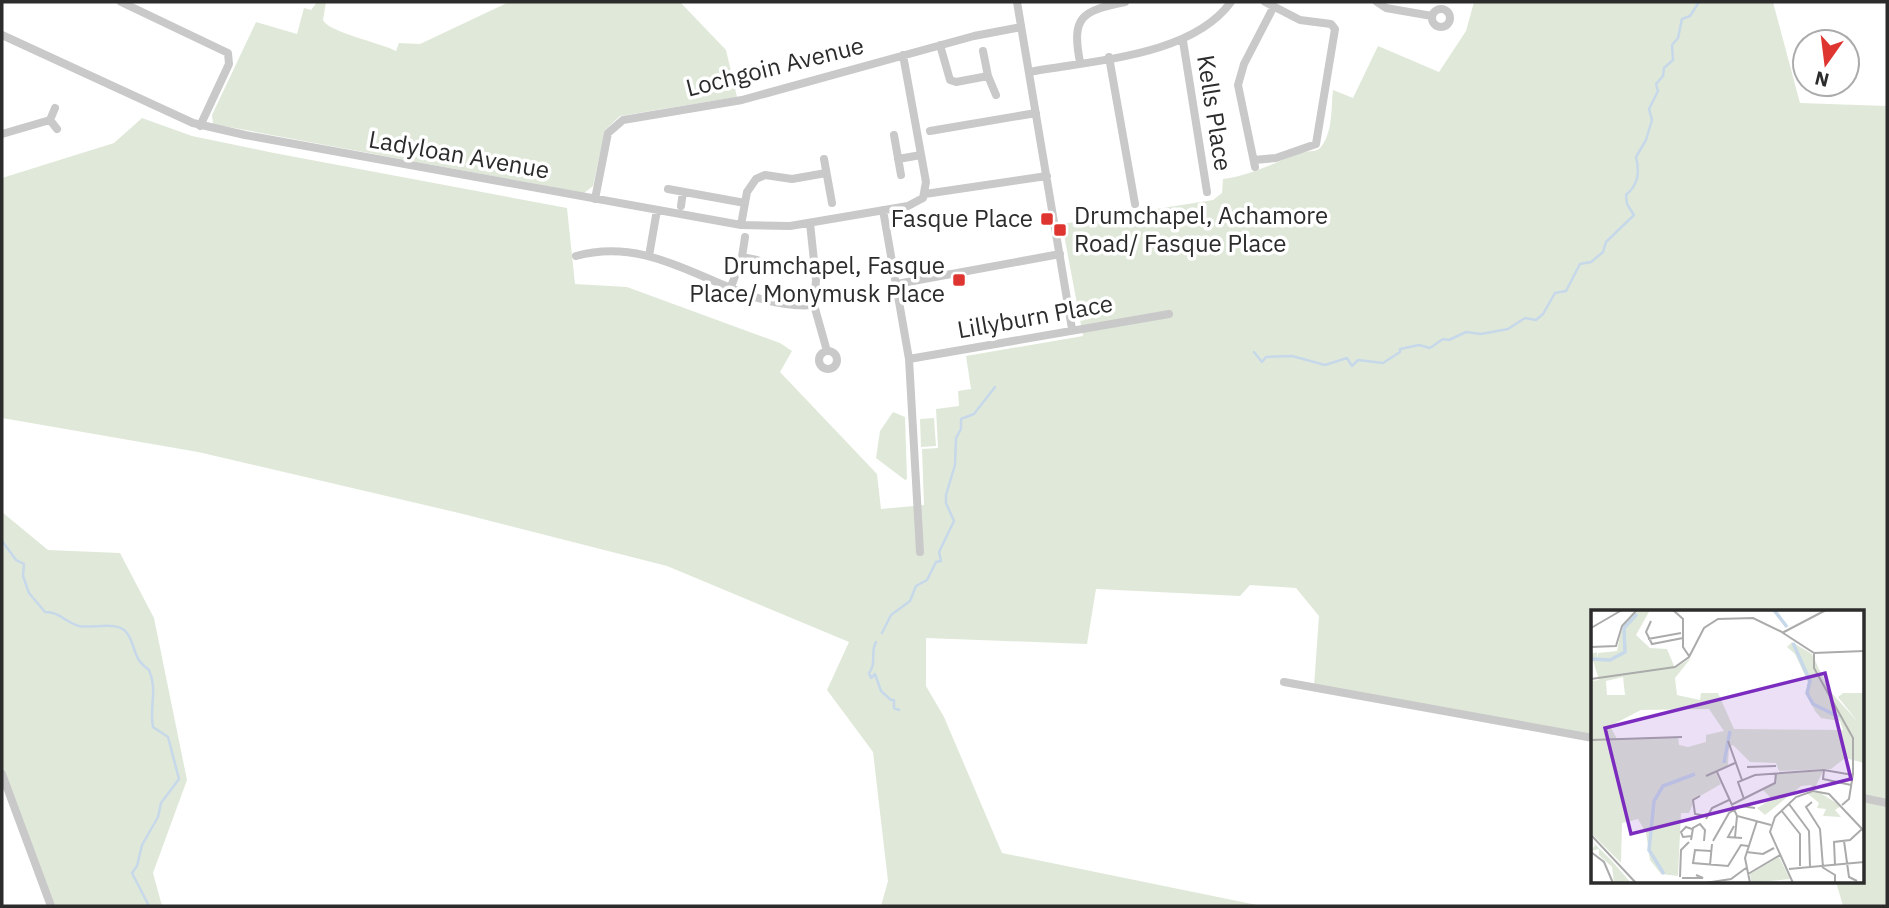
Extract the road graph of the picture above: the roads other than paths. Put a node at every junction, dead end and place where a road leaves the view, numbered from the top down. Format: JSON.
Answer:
{"nodes":[{"id":1,"x":121,"y":2,"type":"edge"},
{"id":2,"x":1017,"y":2,"type":"edge"},
{"id":3,"x":1125,"y":2,"type":"edge"},
{"id":4,"x":1231,"y":2,"type":"edge"},
{"id":5,"x":1265,"y":2,"type":"edge"},
{"id":6,"x":1377,"y":2,"type":"edge"},
{"id":7,"x":1274,"y":6,"type":"junction"},
{"id":8,"x":1432,"y":16,"type":"dead end"},
{"id":9,"x":1021,"y":27,"type":"junction"},
{"id":10,"x":2,"y":35,"type":"edge"},
{"id":11,"x":1182,"y":41,"type":"junction"},
{"id":12,"x":940,"y":45,"type":"junction"},
{"id":13,"x":983,"y":51,"type":"dead end"},
{"id":14,"x":904,"y":55,"type":"junction"},
{"id":15,"x":1109,"y":57,"type":"junction"},
{"id":16,"x":1080,"y":62,"type":"junction"},
{"id":17,"x":1029,"y":72,"type":"junction"},
{"id":18,"x":988,"y":76,"type":"junction"},
{"id":19,"x":996,"y":95,"type":"dead end"},
{"id":20,"x":55,"y":108,"type":"dead end"},
{"id":21,"x":1036,"y":113,"type":"junction"},
{"id":22,"x":50,"y":120,"type":"junction"},
{"id":23,"x":200,"y":125,"type":"junction"},
{"id":24,"x":57,"y":129,"type":"dead end"},
{"id":25,"x":930,"y":131,"type":"dead end"},
{"id":26,"x":2,"y":134,"type":"edge"},
{"id":27,"x":894,"y":135,"type":"dead end"},
{"id":28,"x":921,"y":155,"type":"junction"},
{"id":29,"x":824,"y":159,"type":"dead end"},
{"id":30,"x":898,"y":159,"type":"junction"},
{"id":31,"x":826,"y":173,"type":"junction"},
{"id":32,"x":901,"y":176,"type":"dead end"},
{"id":33,"x":1046,"y":176,"type":"junction"},
{"id":34,"x":668,"y":189,"type":"dead end"},
{"id":35,"x":683,"y":192,"type":"junction"},
{"id":36,"x":1207,"y":192,"type":"dead end"},
{"id":37,"x":925,"y":195,"type":"junction"},
{"id":38,"x":595,"y":200,"type":"junction"},
{"id":39,"x":745,"y":203,"type":"junction"},
{"id":40,"x":832,"y":203,"type":"dead end"},
{"id":41,"x":1135,"y":204,"type":"dead end"},
{"id":42,"x":681,"y":206,"type":"dead end"},
{"id":43,"x":657,"y":210,"type":"junction"},
{"id":44,"x":883,"y":210,"type":"junction"},
{"id":45,"x":810,"y":223,"type":"junction"},
{"id":46,"x":741,"y":225,"type":"junction"},
{"id":47,"x":745,"y":237,"type":"dead end"},
{"id":48,"x":1060,"y":254,"type":"junction"},
{"id":49,"x":576,"y":256,"type":"dead end"},
{"id":50,"x":649,"y":256,"type":"junction"},
{"id":51,"x":742,"y":257,"type":"junction"},
{"id":52,"x":757,"y":260,"type":"dead end"},
{"id":53,"x":897,"y":284,"type":"junction"},
{"id":54,"x":731,"y":287,"type":"junction"},
{"id":55,"x":814,"y":305,"type":"junction"},
{"id":56,"x":1169,"y":314,"type":"dead end"},
{"id":57,"x":1072,"y":329,"type":"junction"},
{"id":58,"x":827,"y":351,"type":"dead end"},
{"id":59,"x":909,"y":359,"type":"junction"},
{"id":60,"x":920,"y":552,"type":"dead end"},
{"id":61,"x":1284,"y":682,"type":"dead end"},
{"id":62,"x":1591,"y":738,"type":"edge"},
{"id":63,"x":2,"y":774,"type":"edge"},
{"id":64,"x":1864,"y":798,"type":"edge"},
{"id":65,"x":1887,"y":803,"type":"edge"},
{"id":66,"x":51,"y":906,"type":"edge"}],
"edges":[{"from":1,"to":23,"type":"street"},
{"from":2,"to":9,"type":"street"},
{"from":3,"to":16,"type":"street"},
{"from":4,"to":11,"type":"street"},
{"from":5,"to":7,"type":"street"},
{"from":6,"to":8,"type":"street"},
{"from":7,"to":7,"type":"street"},
{"from":9,"to":12,"type":"street","name":"Lochgoin Avenue"},
{"from":9,"to":17,"type":"street"},
{"from":10,"to":23,"type":"street","name":"Ladyloan Avenue"},
{"from":11,"to":15,"type":"street"},
{"from":11,"to":36,"type":"street","name":"Kells Place"},
{"from":12,"to":14,"type":"street","name":"Lochgoin Avenue"},
{"from":12,"to":18,"type":"street"},
{"from":13,"to":18,"type":"street"},
{"from":14,"to":28,"type":"street"},
{"from":14,"to":38,"type":"street","name":"Lochgoin Avenue"},
{"from":15,"to":16,"type":"street"},
{"from":15,"to":41,"type":"street"},
{"from":16,"to":17,"type":"street"},
{"from":17,"to":21,"type":"street"},
{"from":18,"to":19,"type":"street"},
{"from":20,"to":22,"type":"street"},
{"from":21,"to":25,"type":"street"},
{"from":21,"to":33,"type":"street"},
{"from":22,"to":24,"type":"street"},
{"from":22,"to":26,"type":"street"},
{"from":23,"to":38,"type":"street","name":"Ladyloan Avenue"},
{"from":27,"to":30,"type":"street"},
{"from":28,"to":30,"type":"street"},
{"from":28,"to":37,"type":"street"},
{"from":29,"to":31,"type":"street"},
{"from":30,"to":32,"type":"street"},
{"from":31,"to":39,"type":"street"},
{"from":31,"to":40,"type":"street"},
{"from":33,"to":37,"type":"street","name":"Ladyloan Avenue"},
{"from":33,"to":48,"type":"street"},
{"from":34,"to":35,"type":"street"},
{"from":35,"to":39,"type":"street"},
{"from":35,"to":42,"type":"street"},
{"from":37,"to":44,"type":"street","name":"Ladyloan Avenue"},
{"from":38,"to":43,"type":"street","name":"Ladyloan Avenue"},
{"from":39,"to":46,"type":"street"},
{"from":43,"to":46,"type":"street","name":"Ladyloan Avenue"},
{"from":43,"to":50,"type":"street"},
{"from":44,"to":45,"type":"street","name":"Ladyloan Avenue"},
{"from":44,"to":53,"type":"street"},
{"from":45,"to":46,"type":"street","name":"Ladyloan Avenue"},
{"from":45,"to":55,"type":"street"},
{"from":47,"to":51,"type":"street"},
{"from":48,"to":53,"type":"street"},
{"from":48,"to":57,"type":"street"},
{"from":49,"to":50,"type":"street"},
{"from":50,"to":54,"type":"street"},
{"from":51,"to":52,"type":"street"},
{"from":51,"to":54,"type":"street"},
{"from":53,"to":59,"type":"street"},
{"from":54,"to":55,"type":"street"},
{"from":55,"to":58,"type":"street"},
{"from":56,"to":57,"type":"street","name":"Lillyburn Place"},
{"from":57,"to":59,"type":"street","name":"Lillyburn Place"},
{"from":59,"to":60,"type":"street"},
{"from":61,"to":62,"type":"street"},
{"from":63,"to":66,"type":"street"},
{"from":64,"to":65,"type":"street"}]}
